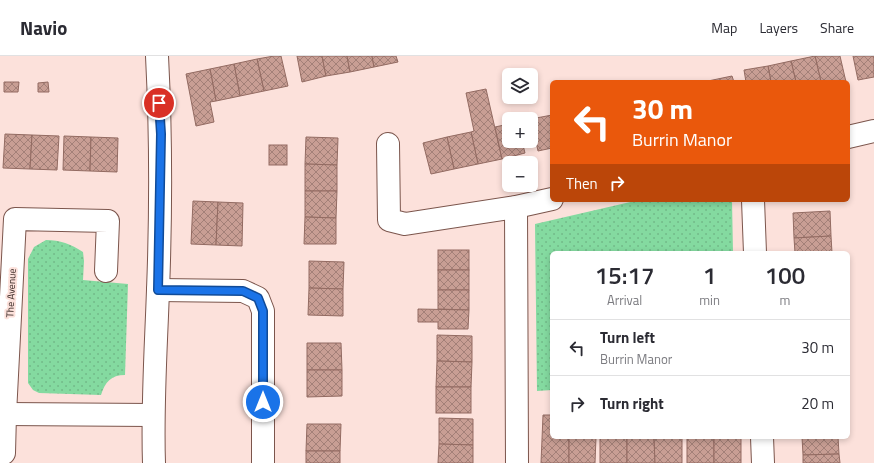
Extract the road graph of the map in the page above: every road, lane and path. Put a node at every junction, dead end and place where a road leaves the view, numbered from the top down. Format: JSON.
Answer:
{"nodes":[{"id":1,"x":157,"y":56,"type":"edge"},
{"id":2,"x":874,"y":131,"type":"edge"},
{"id":3,"x":850,"y":136,"type":"edge"},
{"id":4,"x":388,"y":144,"type":"dead end"},
{"id":5,"x":550,"y":199,"type":"edge"},
{"id":6,"x":753,"y":202,"type":"edge"},
{"id":7,"x":516,"y":207,"type":"junction"},
{"id":8,"x":7,"y":219,"type":"edge"},
{"id":9,"x":755,"y":251,"type":"edge"},
{"id":10,"x":106,"y":271,"type":"dead end"},
{"id":11,"x":158,"y":290,"type":"junction"},
{"id":12,"x":5,"y":414,"type":"junction"},
{"id":13,"x":152,"y":415,"type":"junction"},
{"id":14,"x":762,"y":439,"type":"edge"},
{"id":15,"x":4,"y":453,"type":"dead end"},
{"id":16,"x":154,"y":463,"type":"edge"},
{"id":17,"x":263,"y":463,"type":"edge"},
{"id":18,"x":517,"y":463,"type":"edge"},
{"id":19,"x":763,"y":463,"type":"edge"}],
"edges":[{"from":1,"to":11,"type":"street"},
{"from":2,"to":3,"type":"street"},
{"from":4,"to":7,"type":"street"},
{"from":5,"to":7,"type":"street"},
{"from":6,"to":9,"type":"street"},
{"from":7,"to":18,"type":"street"},
{"from":8,"to":10,"type":"street","name":"The Avenue"},
{"from":8,"to":12,"type":"street","name":"The Avenue"},
{"from":11,"to":13,"type":"street"},
{"from":11,"to":17,"type":"street"},
{"from":12,"to":13,"type":"street"},
{"from":12,"to":15,"type":"street","name":"The Avenue"},
{"from":13,"to":16,"type":"street"},
{"from":14,"to":19,"type":"street"}]}
